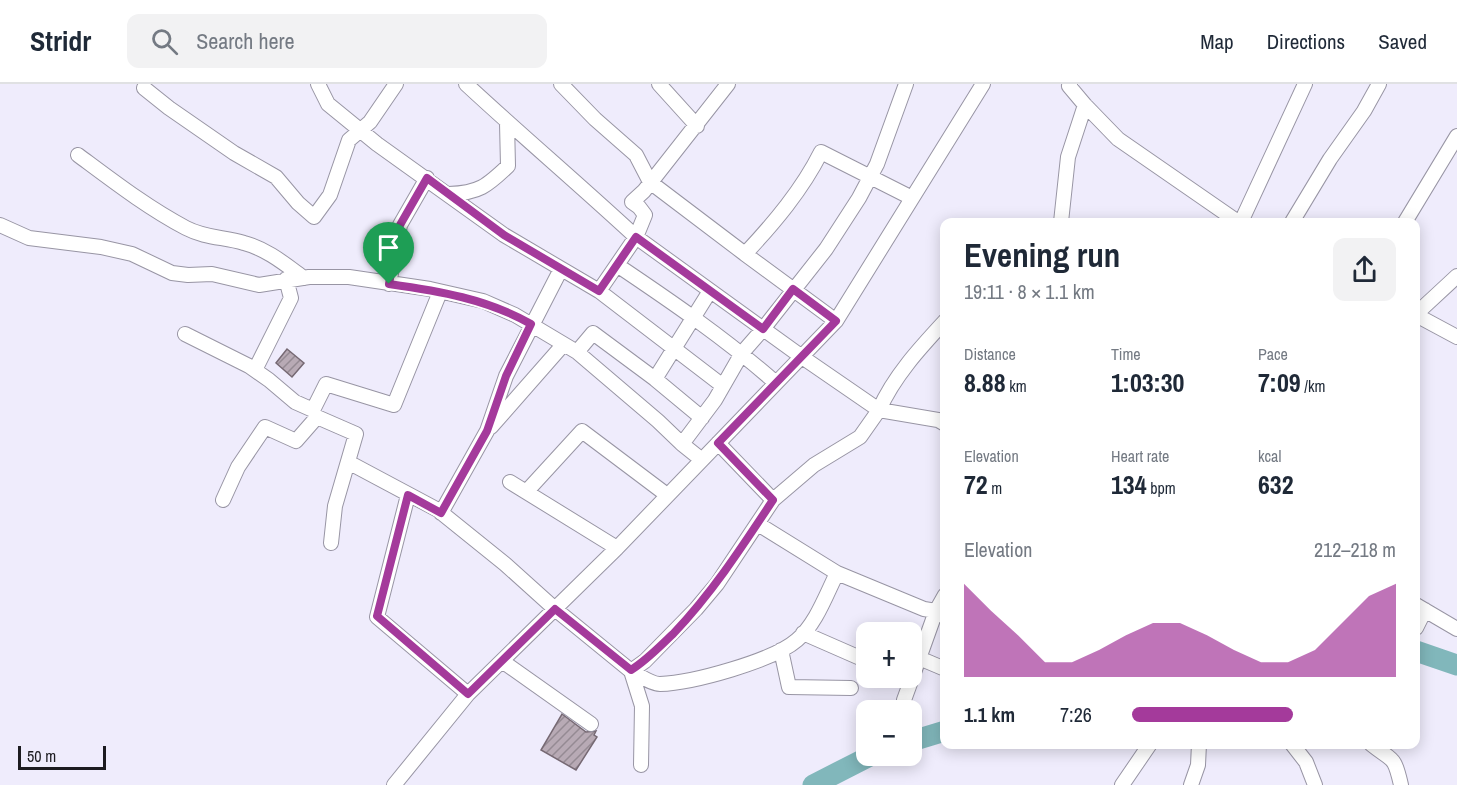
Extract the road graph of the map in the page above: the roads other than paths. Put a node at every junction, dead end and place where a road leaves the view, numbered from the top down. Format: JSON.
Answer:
{"nodes":[{"id":1,"x":318,"y":84,"type":"edge"},
{"id":2,"x":396,"y":84,"type":"edge"},
{"id":3,"x":466,"y":84,"type":"edge"},
{"id":4,"x":561,"y":84,"type":"edge"},
{"id":5,"x":659,"y":84,"type":"edge"},
{"id":6,"x":728,"y":84,"type":"edge"},
{"id":7,"x":906,"y":84,"type":"edge"},
{"id":8,"x":982,"y":84,"type":"edge"},
{"id":9,"x":1305,"y":84,"type":"edge"},
{"id":10,"x":1379,"y":84,"type":"edge"},
{"id":11,"x":1069,"y":85,"type":"edge"},
{"id":12,"x":144,"y":88,"type":"dead end"},
{"id":13,"x":1085,"y":105,"type":"junction"},
{"id":14,"x":507,"y":123,"type":"junction"},
{"id":15,"x":697,"y":126,"type":"junction"},
{"id":16,"x":361,"y":130,"type":"junction"},
{"id":17,"x":1457,"y":136,"type":"edge"},
{"id":18,"x":78,"y":155,"type":"dead end"},
{"id":19,"x":1444,"y":160,"type":"junction"},
{"id":20,"x":1457,"y":166,"type":"edge"},
{"id":21,"x":870,"y":177,"type":"junction"},
{"id":22,"x":427,"y":178,"type":"junction"},
{"id":23,"x":650,"y":183,"type":"junction"},
{"id":24,"x":449,"y":194,"type":"junction"},
{"id":25,"x":912,"y":198,"type":"junction"},
{"id":26,"x":1061,"y":218,"type":"edge"},
{"id":27,"x":1234,"y":218,"type":"edge"},
{"id":28,"x":1242,"y":218,"type":"edge"},
{"id":29,"x":1294,"y":218,"type":"edge"},
{"id":30,"x":1408,"y":218,"type":"edge"},
{"id":31,"x":0,"y":225,"type":"edge"},
{"id":32,"x":636,"y":237,"type":"junction"},
{"id":33,"x":745,"y":254,"type":"junction"},
{"id":34,"x":617,"y":265,"type":"junction"},
{"id":35,"x":561,"y":269,"type":"junction"},
{"id":36,"x":1457,"y":276,"type":"edge"},
{"id":37,"x":304,"y":278,"type":"junction"},
{"id":38,"x":286,"y":279,"type":"junction"},
{"id":39,"x":389,"y":284,"type":"junction"},
{"id":40,"x":793,"y":289,"type":"junction"},
{"id":41,"x":599,"y":291,"type":"junction"},
{"id":42,"x":710,"y":291,"type":"junction"},
{"id":43,"x":440,"y":292,"type":"junction"},
{"id":44,"x":1420,"y":310,"type":"edge"},
{"id":45,"x":1420,"y":316,"type":"edge"},
{"id":46,"x":694,"y":317,"type":"junction"},
{"id":47,"x":836,"y":321,"type":"junction"},
{"id":48,"x":531,"y":324,"type":"junction"},
{"id":49,"x":940,"y":326,"type":"edge"},
{"id":50,"x":763,"y":329,"type":"junction"},
{"id":51,"x":185,"y":334,"type":"dead end"},
{"id":52,"x":1457,"y":337,"type":"edge"},
{"id":53,"x":563,"y":345,"type":"junction"},
{"id":54,"x":673,"y":349,"type":"junction"},
{"id":55,"x":577,"y":352,"type":"junction"},
{"id":56,"x":742,"y":353,"type":"junction"},
{"id":57,"x":802,"y":357,"type":"junction"},
{"id":58,"x":255,"y":370,"type":"junction"},
{"id":59,"x":655,"y":379,"type":"junction"},
{"id":60,"x":776,"y":383,"type":"junction"},
{"id":61,"x":723,"y":386,"type":"junction"},
{"id":62,"x":879,"y":410,"type":"junction"},
{"id":63,"x":702,"y":418,"type":"junction"},
{"id":64,"x":940,"y":421,"type":"edge"},
{"id":65,"x":487,"y":431,"type":"junction"},
{"id":66,"x":718,"y":443,"type":"junction"},
{"id":67,"x":682,"y":444,"type":"junction"},
{"id":68,"x":702,"y":460,"type":"junction"},
{"id":69,"x":348,"y":462,"type":"junction"},
{"id":70,"x":510,"y":482,"type":"dead end"},
{"id":71,"x":527,"y":491,"type":"junction"},
{"id":72,"x":408,"y":495,"type":"junction"},
{"id":73,"x":668,"y":495,"type":"junction"},
{"id":74,"x":223,"y":500,"type":"dead end"},
{"id":75,"x":773,"y":500,"type":"junction"},
{"id":76,"x":441,"y":513,"type":"junction"},
{"id":77,"x":758,"y":524,"type":"junction"},
{"id":78,"x":331,"y":543,"type":"dead end"},
{"id":79,"x":617,"y":548,"type":"junction"},
{"id":80,"x":837,"y":573,"type":"junction"},
{"id":81,"x":1421,"y":608,"type":"edge"},
{"id":82,"x":555,"y":609,"type":"junction"},
{"id":83,"x":940,"y":614,"type":"edge"},
{"id":84,"x":940,"y":616,"type":"edge"},
{"id":85,"x":1457,"y":629,"type":"edge"},
{"id":86,"x":803,"y":633,"type":"junction"},
{"id":87,"x":781,"y":650,"type":"junction"},
{"id":88,"x":922,"y":652,"type":"edge"},
{"id":89,"x":856,"y":656,"type":"edge"},
{"id":90,"x":922,"y":659,"type":"edge"},
{"id":91,"x":502,"y":661,"type":"junction"},
{"id":92,"x":940,"y":667,"type":"edge"},
{"id":93,"x":631,"y":670,"type":"junction"},
{"id":94,"x":851,"y":688,"type":"dead end"},
{"id":95,"x":907,"y":688,"type":"edge"},
{"id":96,"x":468,"y":694,"type":"junction"},
{"id":97,"x":904,"y":700,"type":"dead end"},
{"id":98,"x":591,"y":724,"type":"dead end"},
{"id":99,"x":1147,"y":749,"type":"edge"},
{"id":100,"x":1199,"y":749,"type":"edge"},
{"id":101,"x":1296,"y":749,"type":"edge"},
{"id":102,"x":1379,"y":749,"type":"edge"},
{"id":103,"x":641,"y":765,"type":"dead end"},
{"id":104,"x":394,"y":785,"type":"edge"},
{"id":105,"x":1122,"y":785,"type":"edge"},
{"id":106,"x":1191,"y":785,"type":"edge"},
{"id":107,"x":1316,"y":785,"type":"edge"},
{"id":108,"x":1401,"y":785,"type":"edge"}],
"edges":[{"from":1,"to":16,"type":"street"},
{"from":2,"to":16,"type":"street"},
{"from":3,"to":14,"type":"street"},
{"from":4,"to":23,"type":"street"},
{"from":5,"to":15,"type":"street"},
{"from":6,"to":15,"type":"street"},
{"from":7,"to":21,"type":"street"},
{"from":8,"to":25,"type":"street"},
{"from":9,"to":28,"type":"street"},
{"from":10,"to":29,"type":"street"},
{"from":11,"to":13,"type":"street"},
{"from":12,"to":16,"type":"street"},
{"from":13,"to":26,"type":"street"},
{"from":13,"to":27,"type":"street"},
{"from":14,"to":24,"type":"street"},
{"from":14,"to":32,"type":"street"},
{"from":15,"to":23,"type":"street"},
{"from":16,"to":22,"type":"street"},
{"from":17,"to":19,"type":"street"},
{"from":18,"to":37,"type":"street"},
{"from":19,"to":20,"type":"street"},
{"from":19,"to":30,"type":"street"},
{"from":21,"to":25,"type":"street"},
{"from":21,"to":33,"type":"street"},
{"from":21,"to":40,"type":"street"},
{"from":22,"to":24,"type":"street"},
{"from":22,"to":39,"type":"street"},
{"from":23,"to":32,"type":"street"},
{"from":23,"to":33,"type":"street"},
{"from":24,"to":35,"type":"street"},
{"from":25,"to":47,"type":"street"},
{"from":31,"to":38,"type":"street"},
{"from":32,"to":34,"type":"street"},
{"from":32,"to":42,"type":"street"},
{"from":33,"to":40,"type":"street"},
{"from":34,"to":41,"type":"street"},
{"from":34,"to":46,"type":"street"},
{"from":35,"to":41,"type":"street"},
{"from":35,"to":48,"type":"street"},
{"from":36,"to":44,"type":"street"},
{"from":37,"to":38,"type":"street"},
{"from":37,"to":39,"type":"street"},
{"from":38,"to":58,"type":"street"},
{"from":39,"to":43,"type":"street"},
{"from":40,"to":47,"type":"street"},
{"from":40,"to":50,"type":"street"},
{"from":41,"to":54,"type":"street"},
{"from":42,"to":46,"type":"street"},
{"from":42,"to":50,"type":"street"},
{"from":43,"to":48,"type":"street"},
{"from":43,"to":58,"type":"street"},
{"from":45,"to":52,"type":"street"},
{"from":46,"to":54,"type":"street"},
{"from":46,"to":56,"type":"street"},
{"from":47,"to":57,"type":"street"},
{"from":48,"to":53,"type":"street"},
{"from":48,"to":65,"type":"street"},
{"from":49,"to":62,"type":"street"},
{"from":50,"to":56,"type":"street"},
{"from":50,"to":57,"type":"street"},
{"from":51,"to":58,"type":"street"},
{"from":53,"to":55,"type":"street"},
{"from":53,"to":65,"type":"street"},
{"from":54,"to":59,"type":"street"},
{"from":54,"to":61,"type":"street"},
{"from":55,"to":59,"type":"street"},
{"from":55,"to":67,"type":"street"},
{"from":56,"to":60,"type":"street"},
{"from":56,"to":61,"type":"street"},
{"from":57,"to":60,"type":"street"},
{"from":57,"to":62,"type":"street"},
{"from":59,"to":63,"type":"street"},
{"from":60,"to":66,"type":"street"},
{"from":61,"to":63,"type":"street"},
{"from":62,"to":64,"type":"street"},
{"from":62,"to":75,"type":"street"},
{"from":63,"to":67,"type":"street"},
{"from":65,"to":76,"type":"street"},
{"from":66,"to":68,"type":"street"},
{"from":66,"to":75,"type":"street"},
{"from":67,"to":68,"type":"street"},
{"from":68,"to":73,"type":"street"},
{"from":69,"to":72,"type":"street"},
{"from":69,"to":74,"type":"street"},
{"from":69,"to":78,"type":"street"},
{"from":70,"to":71,"type":"street"},
{"from":71,"to":73,"type":"street"},
{"from":71,"to":79,"type":"street"},
{"from":72,"to":76,"type":"street"},
{"from":72,"to":96,"type":"street"},
{"from":73,"to":79,"type":"street"},
{"from":75,"to":77,"type":"street"},
{"from":76,"to":82,"type":"street"},
{"from":77,"to":80,"type":"street"},
{"from":77,"to":93,"type":"street"},
{"from":79,"to":82,"type":"street"},
{"from":80,"to":83,"type":"street"},
{"from":80,"to":86,"type":"street"},
{"from":81,"to":85,"type":"street"},
{"from":82,"to":91,"type":"street"},
{"from":82,"to":93,"type":"street"},
{"from":84,"to":88,"type":"street"},
{"from":86,"to":87,"type":"street"},
{"from":86,"to":89,"type":"street"},
{"from":87,"to":93,"type":"street"},
{"from":87,"to":94,"type":"street"},
{"from":90,"to":92,"type":"street"},
{"from":91,"to":96,"type":"street"},
{"from":91,"to":98,"type":"street"},
{"from":93,"to":103,"type":"street"},
{"from":95,"to":97,"type":"street"},
{"from":96,"to":104,"type":"street"},
{"from":99,"to":105,"type":"street"},
{"from":100,"to":106,"type":"street"},
{"from":101,"to":107,"type":"street"},
{"from":102,"to":108,"type":"street"}]}
